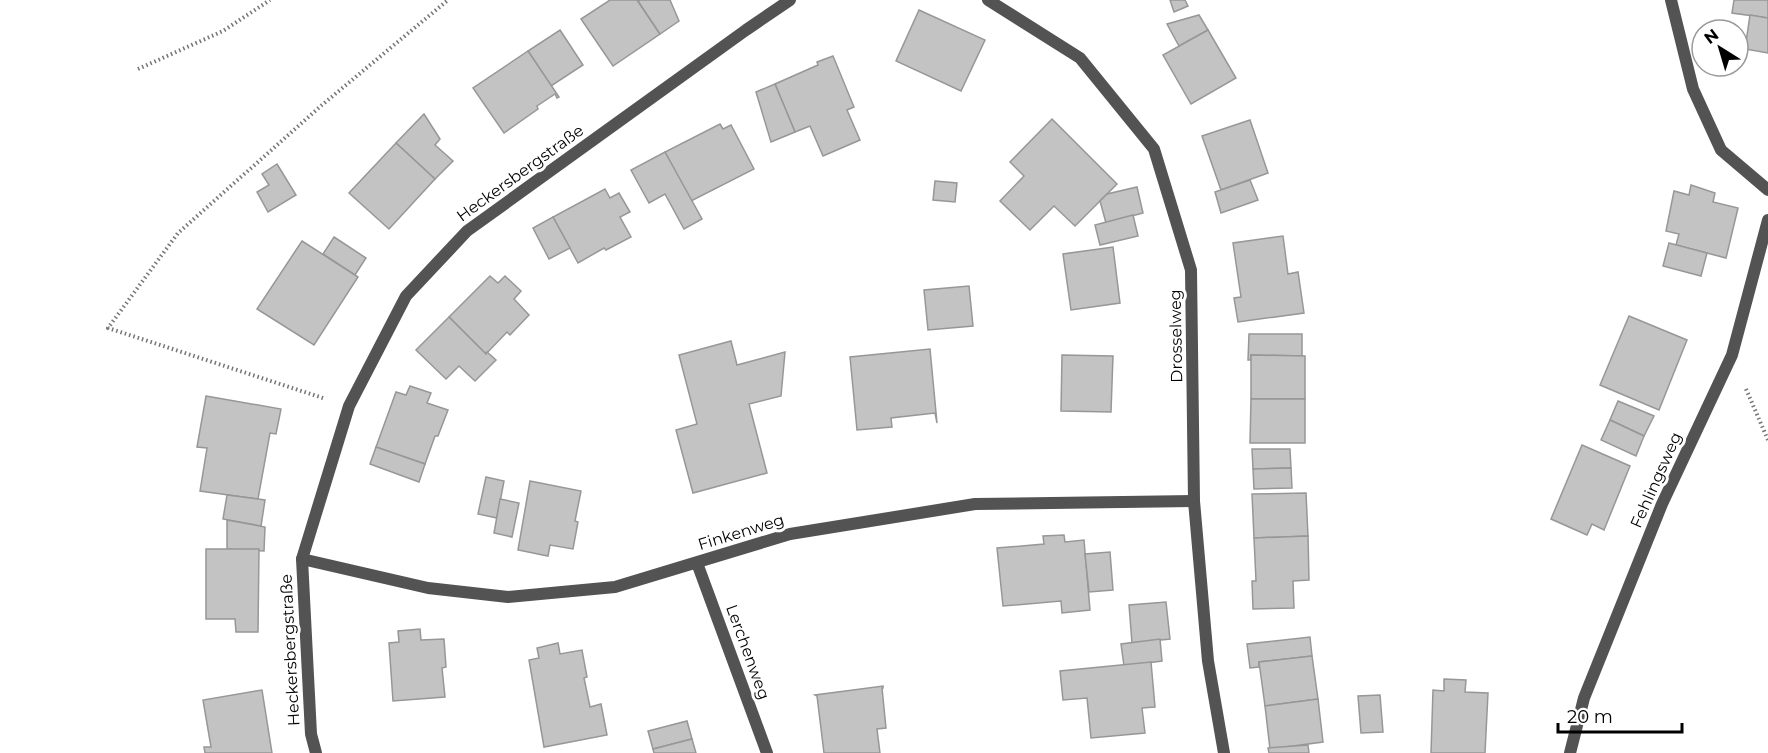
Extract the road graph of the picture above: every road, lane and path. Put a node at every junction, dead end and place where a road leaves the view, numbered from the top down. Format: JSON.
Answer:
{"nodes":[{"id":1,"x":270,"y":0,"type":"edge"},
{"id":2,"x":448,"y":0,"type":"edge"},
{"id":3,"x":790,"y":0,"type":"edge"},
{"id":4,"x":988,"y":0,"type":"edge"},
{"id":5,"x":1671,"y":0,"type":"edge"},
{"id":6,"x":138,"y":69,"type":"dead end"},
{"id":7,"x":1768,"y":190,"type":"edge"},
{"id":8,"x":1768,"y":220,"type":"edge"},
{"id":9,"x":1732,"y":355,"type":"junction"},
{"id":10,"x":349,"y":406,"type":"junction"},
{"id":11,"x":1768,"y":440,"type":"edge"},
{"id":12,"x":1194,"y":501,"type":"junction"},
{"id":13,"x":302,"y":559,"type":"junction"},
{"id":14,"x":698,"y":562,"type":"junction"},
{"id":15,"x":316,"y":753,"type":"edge"},
{"id":16,"x":767,"y":753,"type":"edge"},
{"id":17,"x":1224,"y":753,"type":"edge"},
{"id":18,"x":1570,"y":753,"type":"edge"}],
"edges":[{"from":1,"to":6,"type":"path"},
{"from":2,"to":10,"type":"path"},
{"from":3,"to":10,"type":"street","name":"Heckersbergstraße"},
{"from":4,"to":12,"type":"street","name":"Drosselweg"},
{"from":5,"to":7,"type":"street"},
{"from":8,"to":9,"type":"street","name":"Fehlingsweg"},
{"from":9,"to":11,"type":"path"},
{"from":9,"to":18,"type":"street","name":"Fehlingsweg"},
{"from":10,"to":13,"type":"street","name":"Heckersbergstraße"},
{"from":12,"to":14,"type":"street","name":"Finkenweg"},
{"from":12,"to":17,"type":"street","name":"Drosselweg"},
{"from":13,"to":14,"type":"street","name":"Finkenweg"},
{"from":13,"to":15,"type":"street","name":"Heckersbergstraße"},
{"from":14,"to":16,"type":"street","name":"Lerchenweg"}]}
